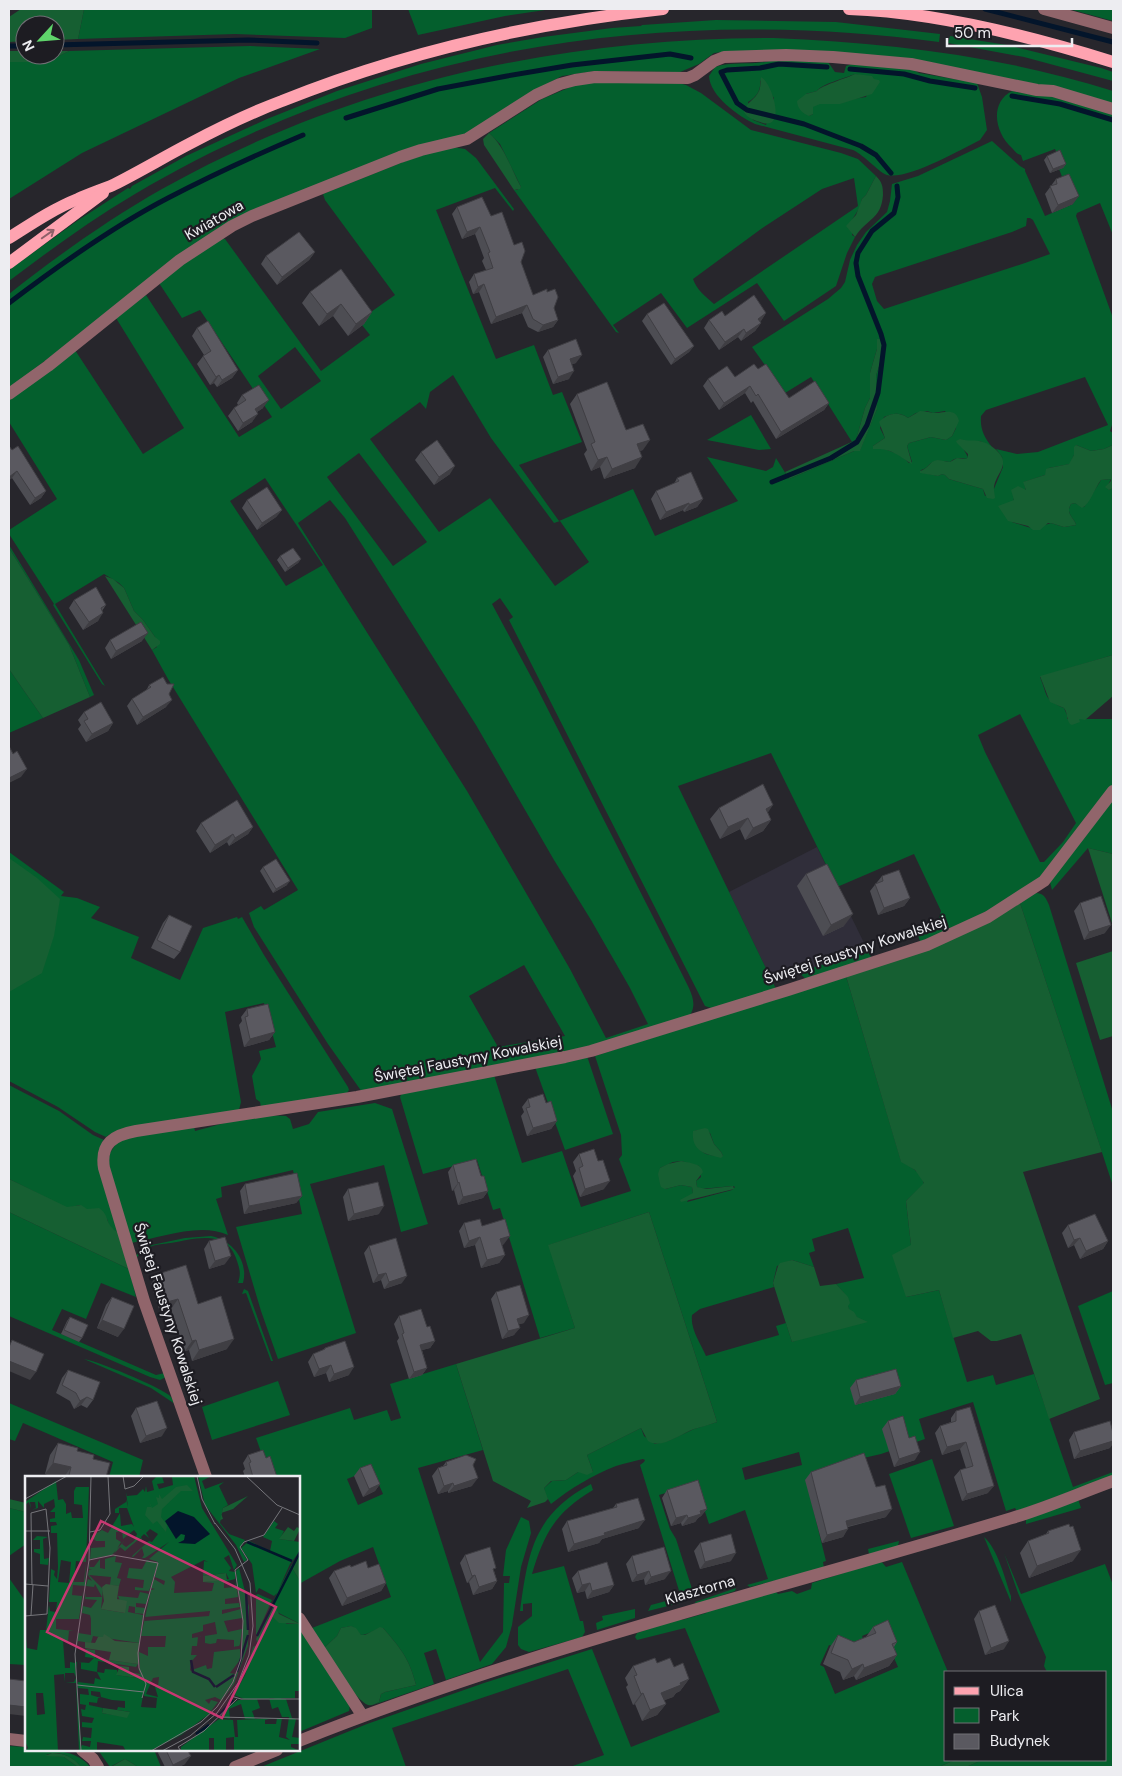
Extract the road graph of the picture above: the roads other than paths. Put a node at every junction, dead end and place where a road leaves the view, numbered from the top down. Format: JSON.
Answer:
{"nodes":[{"id":1,"x":663,"y":9,"type":"edge"},
{"id":2,"x":849,"y":9,"type":"edge"},
{"id":3,"x":1044,"y":9,"type":"edge"},
{"id":4,"x":909,"y":12,"type":"edge"},
{"id":5,"x":1113,"y":28,"type":"edge"},
{"id":6,"x":1113,"y":62,"type":"edge"},
{"id":7,"x":1113,"y":109,"type":"edge"},
{"id":8,"x":112,"y":186,"type":"junction"},
{"id":9,"x":9,"y":238,"type":"edge"},
{"id":10,"x":9,"y":263,"type":"edge"},
{"id":11,"x":9,"y":394,"type":"edge"},
{"id":12,"x":1113,"y":791,"type":"edge"},
{"id":13,"x":206,"y":1476,"type":"edge"},
{"id":14,"x":1113,"y":1481,"type":"edge"},
{"id":15,"x":300,"y":1620,"type":"edge"},
{"id":16,"x":362,"y":1715,"type":"junction"},
{"id":17,"x":9,"y":1739,"type":"edge"},
{"id":18,"x":25,"y":1741,"type":"edge"},
{"id":19,"x":300,"y":1741,"type":"edge"},
{"id":20,"x":83,"y":1751,"type":"edge"},
{"id":21,"x":275,"y":1751,"type":"edge"},
{"id":22,"x":98,"y":1767,"type":"edge"},
{"id":23,"x":235,"y":1767,"type":"edge"}],
"edges":[{"from":1,"to":8,"type":"main road"},
{"from":2,"to":4,"type":"main road"},
{"from":3,"to":5,"type":"street"},
{"from":4,"to":6,"type":"main road"},
{"from":7,"to":11,"type":"street","name":"Kwiatowa"},
{"from":8,"to":9,"type":"main road"},
{"from":10,"to":8,"type":"main road","one_way":true},
{"from":12,"to":13,"type":"street","name":"Świętej Faustyny Kowalskiej"},
{"from":14,"to":16,"type":"street","name":"Klasztorna"},
{"from":15,"to":16,"type":"street"},
{"from":16,"to":19,"type":"street","name":"Klasztorna"},
{"from":17,"to":18,"type":"street"},
{"from":20,"to":22,"type":"street"},
{"from":21,"to":23,"type":"street"}]}
